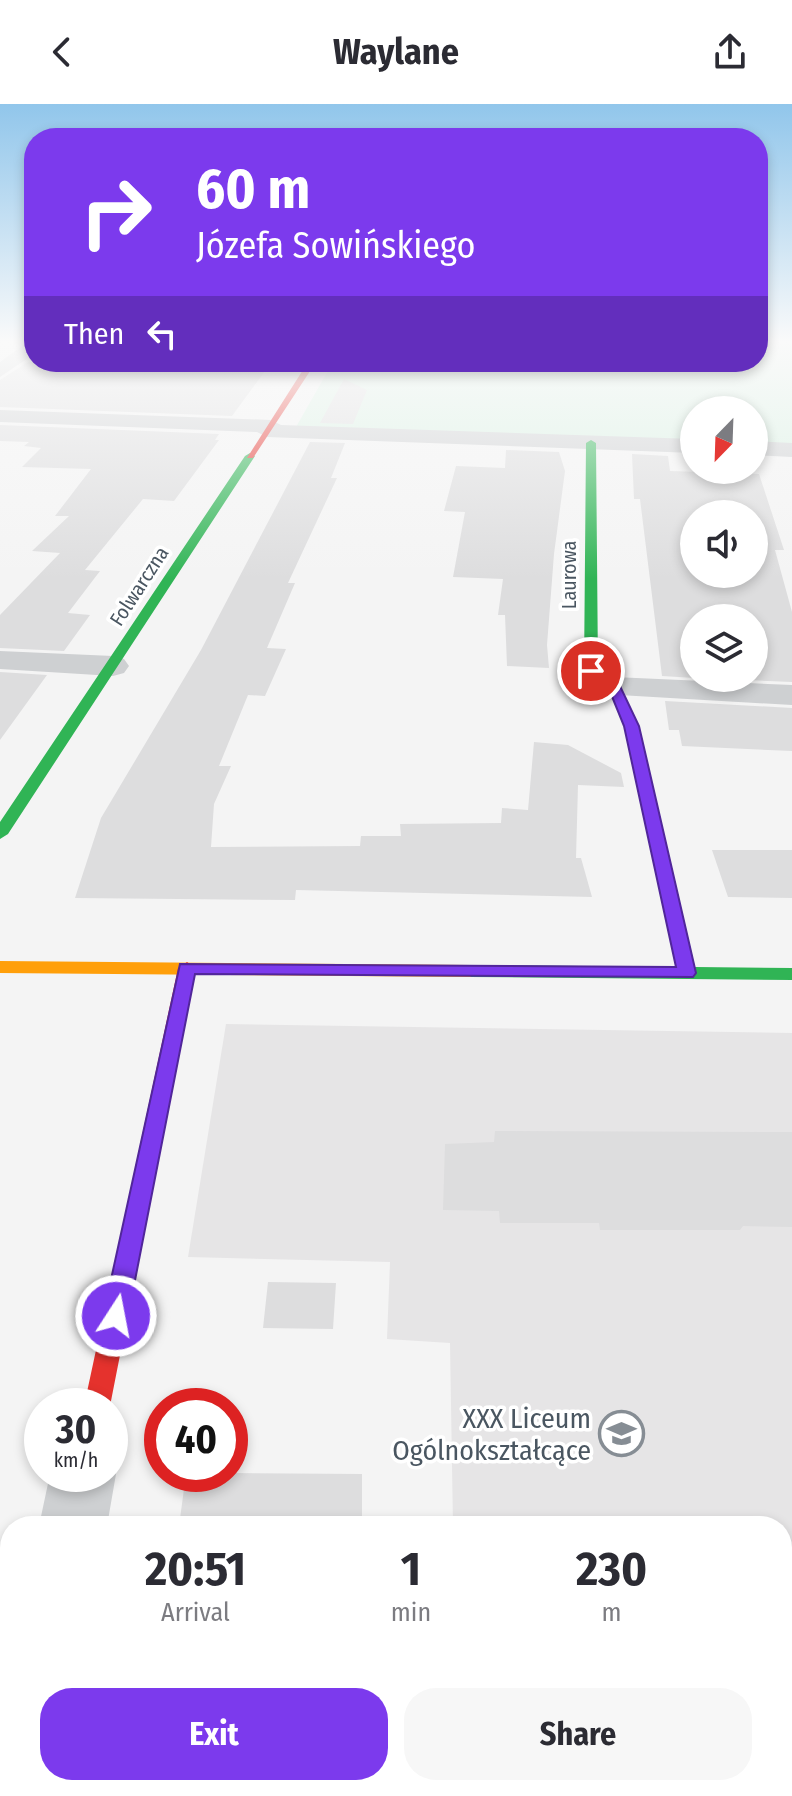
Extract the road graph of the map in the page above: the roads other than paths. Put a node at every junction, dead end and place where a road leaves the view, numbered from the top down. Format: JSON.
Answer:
{"nodes":[{"id":1,"x":134,"y":422,"type":"edge"},
{"id":2,"x":273,"y":422,"type":"edge"},
{"id":3,"x":269,"y":428,"type":"junction"},
{"id":4,"x":591,"y":443,"type":"junction"},
{"id":5,"x":680,"y":446,"type":"edge"},
{"id":6,"x":768,"y":449,"type":"edge"},
{"id":7,"x":792,"y":450,"type":"edge"},
{"id":8,"x":0,"y":660,"type":"edge"},
{"id":9,"x":113,"y":666,"type":"junction"},
{"id":10,"x":614,"y":687,"type":"junction"},
{"id":11,"x":792,"y":695,"type":"edge"},
{"id":12,"x":0,"y":834,"type":"edge"},
{"id":13,"x":0,"y":967,"type":"edge"},
{"id":14,"x":187,"y":968,"type":"junction"},
{"id":15,"x":687,"y":973,"type":"junction"},
{"id":16,"x":792,"y":974,"type":"edge"},
{"id":17,"x":101,"y":1388,"type":"edge"},
{"id":18,"x":80,"y":1492,"type":"edge"},
{"id":19,"x":75,"y":1516,"type":"edge"}],
"edges":[{"from":1,"to":3,"type":"street"},
{"from":2,"to":3,"type":"street","name":"Folwarczna"},
{"from":3,"to":4,"type":"street"},
{"from":3,"to":9,"type":"street","name":"Folwarczna"},
{"from":4,"to":5,"type":"street"},
{"from":4,"to":10,"type":"street","name":"Laurowa"},
{"from":6,"to":7,"type":"street"},
{"from":8,"to":9,"type":"street"},
{"from":9,"to":12,"type":"street","name":"Folwarczna"},
{"from":10,"to":11,"type":"street"},
{"from":10,"to":15,"type":"street","name":"Laurowa"},
{"from":13,"to":14,"type":"street"},
{"from":14,"to":15,"type":"street"},
{"from":14,"to":17,"type":"street"},
{"from":15,"to":16,"type":"street"},
{"from":18,"to":19,"type":"street"}]}
